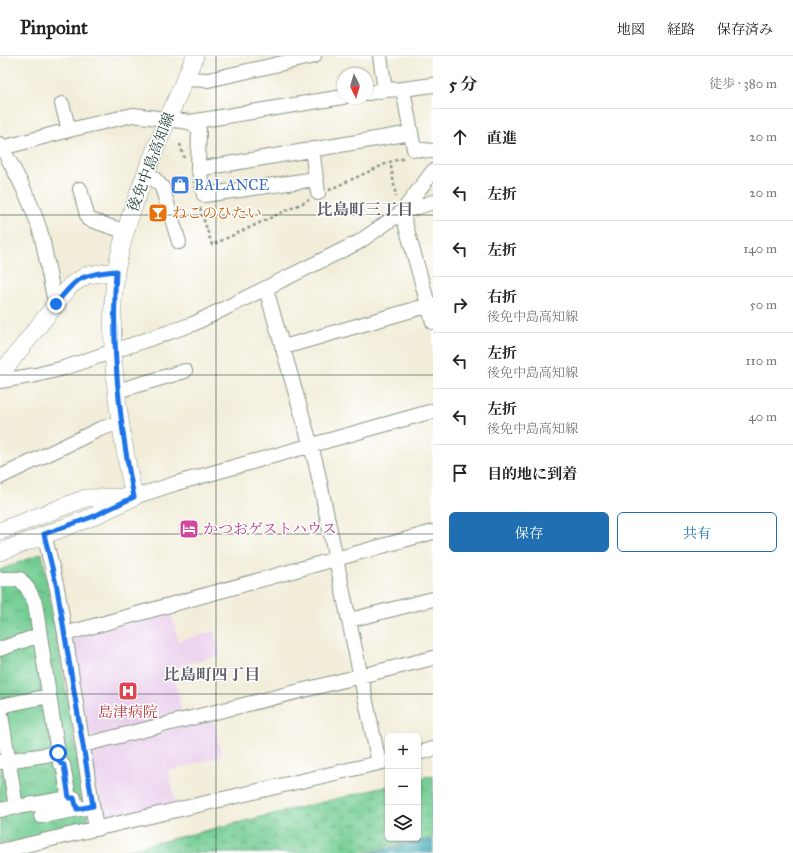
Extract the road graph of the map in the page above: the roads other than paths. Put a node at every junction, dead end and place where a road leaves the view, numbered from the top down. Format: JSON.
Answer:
{"nodes":[{"id":1,"x":195,"y":56,"type":"edge"},
{"id":2,"x":314,"y":56,"type":"edge"},
{"id":3,"x":380,"y":56,"type":"edge"},
{"id":4,"x":185,"y":79,"type":"junction"},
{"id":5,"x":433,"y":85,"type":"edge"},
{"id":6,"x":402,"y":89,"type":"junction"},
{"id":7,"x":386,"y":90,"type":"junction"},
{"id":8,"x":373,"y":92,"type":"edge"},
{"id":9,"x":337,"y":98,"type":"edge"},
{"id":10,"x":62,"y":104,"type":"dead end"},
{"id":11,"x":167,"y":119,"type":"junction"},
{"id":12,"x":190,"y":122,"type":"junction"},
{"id":13,"x":69,"y":130,"type":"junction"},
{"id":14,"x":411,"y":133,"type":"junction"},
{"id":15,"x":1,"y":146,"type":"edge"},
{"id":16,"x":312,"y":150,"type":"junction"},
{"id":17,"x":433,"y":151,"type":"edge"},
{"id":18,"x":198,"y":169,"type":"junction"},
{"id":19,"x":147,"y":171,"type":"junction"},
{"id":20,"x":433,"y":171,"type":"edge"},
{"id":21,"x":80,"y":189,"type":"dead end"},
{"id":22,"x":433,"y":202,"type":"edge"},
{"id":23,"x":402,"y":212,"type":"junction"},
{"id":24,"x":126,"y":232,"type":"junction"},
{"id":25,"x":179,"y":242,"type":"dead end"},
{"id":26,"x":116,"y":271,"type":"junction"},
{"id":27,"x":266,"y":289,"type":"junction"},
{"id":28,"x":56,"y":304,"type":"junction"},
{"id":29,"x":431,"y":305,"type":"edge"},
{"id":30,"x":433,"y":322,"type":"edge"},
{"id":31,"x":284,"y":347,"type":"junction"},
{"id":32,"x":114,"y":351,"type":"junction"},
{"id":33,"x":185,"y":371,"type":"dead end"},
{"id":34,"x":0,"y":375,"type":"edge"},
{"id":35,"x":0,"y":381,"type":"edge"},
{"id":36,"x":117,"y":390,"type":"junction"},
{"id":37,"x":433,"y":411,"type":"edge"},
{"id":38,"x":121,"y":422,"type":"junction"},
{"id":39,"x":311,"y":445,"type":"junction"},
{"id":40,"x":0,"y":477,"type":"edge"},
{"id":41,"x":134,"y":497,"type":"junction"},
{"id":42,"x":0,"y":531,"type":"edge"},
{"id":43,"x":433,"y":532,"type":"edge"},
{"id":44,"x":44,"y":534,"type":"junction"},
{"id":45,"x":0,"y":552,"type":"edge"},
{"id":46,"x":337,"y":559,"type":"junction"},
{"id":47,"x":0,"y":578,"type":"edge"},
{"id":48,"x":433,"y":599,"type":"edge"},
{"id":49,"x":350,"y":620,"type":"junction"},
{"id":50,"x":66,"y":634,"type":"junction"},
{"id":51,"x":40,"y":635,"type":"junction"},
{"id":52,"x":0,"y":649,"type":"edge"},
{"id":53,"x":433,"y":658,"type":"edge"},
{"id":54,"x":361,"y":676,"type":"junction"},
{"id":55,"x":49,"y":696,"type":"junction"},
{"id":56,"x":0,"y":707,"type":"edge"},
{"id":57,"x":83,"y":745,"type":"junction"},
{"id":58,"x":58,"y":749,"type":"junction"},
{"id":59,"x":433,"y":749,"type":"edge"},
{"id":60,"x":421,"y":752,"type":"edge"},
{"id":61,"x":4,"y":757,"type":"edge"},
{"id":62,"x":384,"y":762,"type":"edge"},
{"id":63,"x":73,"y":804,"type":"junction"},
{"id":64,"x":93,"y":806,"type":"junction"},
{"id":65,"x":16,"y":807,"type":"junction"},
{"id":66,"x":0,"y":810,"type":"edge"},
{"id":67,"x":41,"y":816,"type":"dead end"},
{"id":68,"x":96,"y":829,"type":"junction"},
{"id":69,"x":0,"y":851,"type":"edge"}],
"edges":[{"from":1,"to":4,"type":"main road","name":"後免中島高知線"},
{"from":2,"to":4,"type":"street"},
{"from":3,"to":7,"type":"street"},
{"from":4,"to":11,"type":"main road","name":"後免中島高知線"},
{"from":5,"to":6,"type":"street"},
{"from":6,"to":7,"type":"street"},
{"from":6,"to":14,"type":"street"},
{"from":7,"to":8,"type":"street"},
{"from":9,"to":12,"type":"street"},
{"from":10,"to":13,"type":"street"},
{"from":11,"to":12,"type":"street"},
{"from":11,"to":13,"type":"street"},
{"from":11,"to":19,"type":"main road","name":"後免中島高知線"},
{"from":12,"to":18,"type":"street"},
{"from":13,"to":15,"type":"street"},
{"from":14,"to":16,"type":"street"},
{"from":14,"to":17,"type":"street"},
{"from":15,"to":28,"type":"street"},
{"from":16,"to":18,"type":"street"},
{"from":16,"to":18,"type":"street"},
{"from":19,"to":24,"type":"main road","name":"後免中島高知線"},
{"from":19,"to":25,"type":"street"},
{"from":20,"to":23,"type":"street"},
{"from":21,"to":24,"type":"street"},
{"from":22,"to":23,"type":"street"},
{"from":23,"to":27,"type":"street"},
{"from":23,"to":29,"type":"street"},
{"from":24,"to":26,"type":"main road","name":"後免中島高知線"},
{"from":26,"to":28,"type":"main road"},
{"from":26,"to":32,"type":"main road","name":"後免中島高知線"},
{"from":27,"to":31,"type":"street"},
{"from":27,"to":32,"type":"street"},
{"from":28,"to":34,"type":"main road"},
{"from":29,"to":30,"type":"street"},
{"from":29,"to":31,"type":"street"},
{"from":31,"to":39,"type":"street"},
{"from":32,"to":35,"type":"street"},
{"from":32,"to":36,"type":"main road","name":"後免中島高知線"},
{"from":33,"to":36,"type":"street"},
{"from":36,"to":38,"type":"main road","name":"後免中島高知線"},
{"from":37,"to":39,"type":"street"},
{"from":38,"to":40,"type":"street"},
{"from":38,"to":41,"type":"main road","name":"後免中島高知線"},
{"from":39,"to":41,"type":"street"},
{"from":39,"to":46,"type":"street"},
{"from":41,"to":42,"type":"main road"},
{"from":41,"to":44,"type":"main road"},
{"from":43,"to":46,"type":"street"},
{"from":44,"to":45,"type":"main road"},
{"from":44,"to":50,"type":"street"},
{"from":46,"to":49,"type":"street"},
{"from":46,"to":50,"type":"street"},
{"from":47,"to":51,"type":"street"},
{"from":48,"to":49,"type":"street"},
{"from":49,"to":54,"type":"street"},
{"from":50,"to":57,"type":"street"},
{"from":51,"to":52,"type":"street"},
{"from":51,"to":55,"type":"street"},
{"from":53,"to":54,"type":"street"},
{"from":54,"to":57,"type":"street"},
{"from":54,"to":62,"type":"street"},
{"from":55,"to":56,"type":"street"},
{"from":55,"to":58,"type":"street"},
{"from":56,"to":61,"type":"street"},
{"from":57,"to":64,"type":"street"},
{"from":58,"to":61,"type":"street"},
{"from":58,"to":63,"type":"street"},
{"from":59,"to":60,"type":"street"},
{"from":61,"to":65,"type":"street"},
{"from":62,"to":68,"type":"street"},
{"from":63,"to":64,"type":"street"},
{"from":63,"to":65,"type":"street"},
{"from":63,"to":67,"type":"street"},
{"from":64,"to":68,"type":"street"},
{"from":65,"to":66,"type":"street"},
{"from":68,"to":69,"type":"street"}]}
